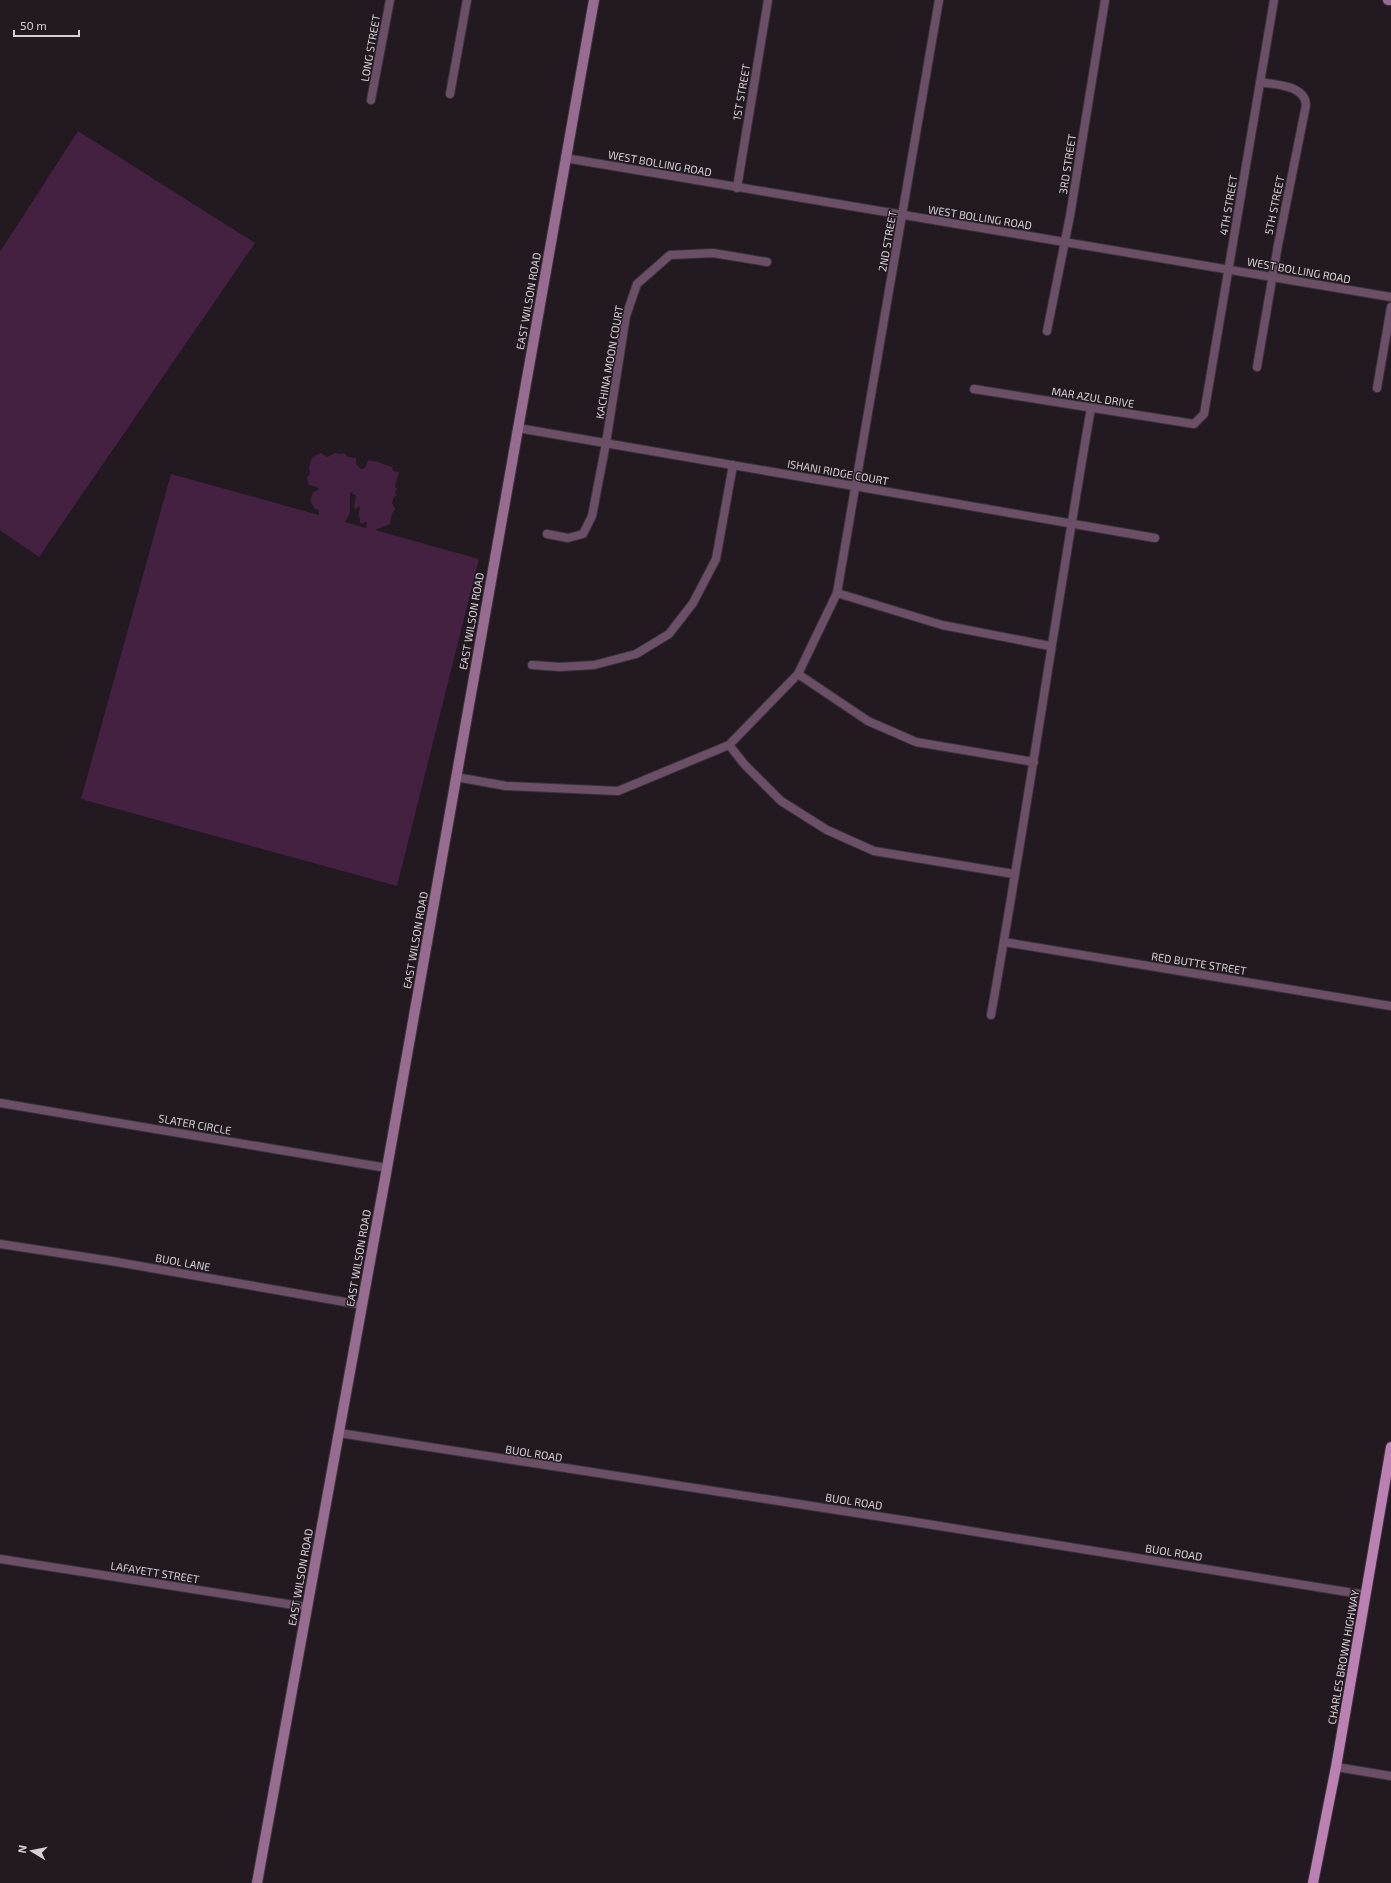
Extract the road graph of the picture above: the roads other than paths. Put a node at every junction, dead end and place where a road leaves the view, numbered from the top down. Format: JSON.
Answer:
{"nodes":[{"id":1,"x":390,"y":0,"type":"edge"},
{"id":2,"x":466,"y":0,"type":"edge"},
{"id":3,"x":594,"y":0,"type":"edge"},
{"id":4,"x":768,"y":0,"type":"edge"},
{"id":5,"x":939,"y":0,"type":"edge"},
{"id":6,"x":1105,"y":0,"type":"edge"},
{"id":7,"x":1274,"y":0,"type":"edge"},
{"id":8,"x":1260,"y":82,"type":"junction"},
{"id":9,"x":450,"y":94,"type":"dead end"},
{"id":10,"x":371,"y":100,"type":"dead end"},
{"id":11,"x":565,"y":158,"type":"junction"},
{"id":12,"x":736,"y":188,"type":"junction"},
{"id":13,"x":902,"y":216,"type":"junction"},
{"id":14,"x":1064,"y":241,"type":"junction"},
{"id":15,"x":767,"y":262,"type":"dead end"},
{"id":16,"x":1228,"y":269,"type":"junction"},
{"id":17,"x":1273,"y":276,"type":"junction"},
{"id":18,"x":1391,"y":297,"type":"edge"},
{"id":19,"x":1391,"y":307,"type":"edge"},
{"id":20,"x":1047,"y":331,"type":"dead end"},
{"id":21,"x":1257,"y":367,"type":"dead end"},
{"id":22,"x":1377,"y":388,"type":"dead end"},
{"id":23,"x":974,"y":389,"type":"dead end"},
{"id":24,"x":1091,"y":408,"type":"junction"},
{"id":25,"x":1204,"y":414,"type":"joint"},
{"id":26,"x":518,"y":428,"type":"junction"},
{"id":27,"x":606,"y":443,"type":"junction"},
{"id":28,"x":733,"y":465,"type":"junction"},
{"id":29,"x":856,"y":486,"type":"junction"},
{"id":30,"x":1071,"y":523,"type":"junction"},
{"id":31,"x":547,"y":534,"type":"dead end"},
{"id":32,"x":1155,"y":538,"type":"dead end"},
{"id":33,"x":837,"y":593,"type":"junction"},
{"id":34,"x":1050,"y":646,"type":"junction"},
{"id":35,"x":532,"y":665,"type":"dead end"},
{"id":36,"x":798,"y":674,"type":"junction"},
{"id":37,"x":729,"y":745,"type":"junction"},
{"id":38,"x":1034,"y":762,"type":"junction"},
{"id":39,"x":456,"y":777,"type":"junction"},
{"id":40,"x":1014,"y":874,"type":"junction"},
{"id":41,"x":1004,"y":942,"type":"junction"},
{"id":42,"x":1391,"y":1006,"type":"edge"},
{"id":43,"x":991,"y":1015,"type":"dead end"},
{"id":44,"x":0,"y":1103,"type":"edge"},
{"id":45,"x":387,"y":1168,"type":"junction"},
{"id":46,"x":0,"y":1244,"type":"edge"},
{"id":47,"x":362,"y":1305,"type":"junction"},
{"id":48,"x":339,"y":1433,"type":"junction"},
{"id":49,"x":1391,"y":1447,"type":"edge"},
{"id":50,"x":0,"y":1559,"type":"edge"},
{"id":51,"x":1366,"y":1595,"type":"junction"},
{"id":52,"x":307,"y":1607,"type":"junction"},
{"id":53,"x":1336,"y":1767,"type":"junction"},
{"id":54,"x":1391,"y":1776,"type":"edge"},
{"id":55,"x":257,"y":1883,"type":"edge"},
{"id":56,"x":1314,"y":1883,"type":"edge"}],
"edges":[{"from":1,"to":10,"type":"street","name":"LONG STREET"},
{"from":2,"to":9,"type":"street"},
{"from":3,"to":11,"type":"street","name":"EAST WILSON ROAD"},
{"from":4,"to":12,"type":"street","name":"1ST STREET"},
{"from":5,"to":13,"type":"street","name":"2ND STREET"},
{"from":6,"to":14,"type":"street","name":"3RD STREET"},
{"from":7,"to":8,"type":"street","name":"4TH STREET"},
{"from":8,"to":16,"type":"street","name":"4TH STREET"},
{"from":8,"to":17,"type":"street","name":"5TH STREET"},
{"from":11,"to":12,"type":"street","name":"WEST BOLLING ROAD"},
{"from":11,"to":26,"type":"street","name":"EAST WILSON ROAD"},
{"from":12,"to":13,"type":"street","name":"WEST BOLLING ROAD"},
{"from":13,"to":14,"type":"street","name":"WEST BOLLING ROAD"},
{"from":13,"to":29,"type":"street","name":"2ND STREET"},
{"from":14,"to":16,"type":"street","name":"WEST BOLLING ROAD"},
{"from":14,"to":20,"type":"street","name":"3RD STREET"},
{"from":15,"to":27,"type":"street","name":"KACHINA MOON COURT"},
{"from":16,"to":17,"type":"street","name":"WEST BOLLING ROAD"},
{"from":16,"to":25,"type":"street","name":"4TH STREET"},
{"from":17,"to":18,"type":"street","name":"WEST BOLLING ROAD"},
{"from":17,"to":21,"type":"street","name":"5TH STREET"},
{"from":19,"to":22,"type":"street"},
{"from":23,"to":24,"type":"street","name":"MAR AZUL DRIVE"},
{"from":24,"to":25,"type":"street","name":"MAR AZUL DRIVE"},
{"from":24,"to":30,"type":"street"},
{"from":26,"to":27,"type":"street","name":"ISHANI RIDGE COURT"},
{"from":26,"to":39,"type":"street","name":"EAST WILSON ROAD"},
{"from":27,"to":28,"type":"street","name":"ISHANI RIDGE COURT"},
{"from":27,"to":31,"type":"street","name":"KACHINA MOON COURT"},
{"from":28,"to":29,"type":"street","name":"ISHANI RIDGE COURT"},
{"from":28,"to":35,"type":"street"},
{"from":29,"to":30,"type":"street","name":"ISHANI RIDGE COURT"},
{"from":29,"to":33,"type":"street","name":"2ND STREET"},
{"from":30,"to":32,"type":"street","name":"ISHANI RIDGE COURT"},
{"from":30,"to":34,"type":"street"},
{"from":33,"to":34,"type":"street"},
{"from":33,"to":36,"type":"street","name":"2ND STREET"},
{"from":34,"to":38,"type":"street"},
{"from":36,"to":37,"type":"street","name":"2ND STREET"},
{"from":36,"to":38,"type":"street"},
{"from":37,"to":39,"type":"street"},
{"from":37,"to":40,"type":"street"},
{"from":38,"to":40,"type":"street"},
{"from":39,"to":45,"type":"street","name":"EAST WILSON ROAD"},
{"from":40,"to":41,"type":"street"},
{"from":41,"to":42,"type":"street","name":"RED BUTTE STREET"},
{"from":41,"to":43,"type":"street"},
{"from":44,"to":45,"type":"street","name":"SLATER CIRCLE"},
{"from":45,"to":47,"type":"street","name":"EAST WILSON ROAD"},
{"from":46,"to":47,"type":"street","name":"BUOL LANE"},
{"from":47,"to":48,"type":"street","name":"EAST WILSON ROAD"},
{"from":48,"to":51,"type":"street","name":"BUOL ROAD"},
{"from":48,"to":52,"type":"street","name":"EAST WILSON ROAD"},
{"from":49,"to":51,"type":"main road","name":"CHARLES BROWN HIGHWAY"},
{"from":50,"to":52,"type":"street","name":"LAFAYETT STREET"},
{"from":51,"to":53,"type":"main road","name":"CHARLES BROWN HIGHWAY"},
{"from":52,"to":55,"type":"street","name":"EAST WILSON ROAD"},
{"from":53,"to":54,"type":"street"},
{"from":53,"to":56,"type":"main road","name":"CHARLES BROWN HIGHWAY"}]}
